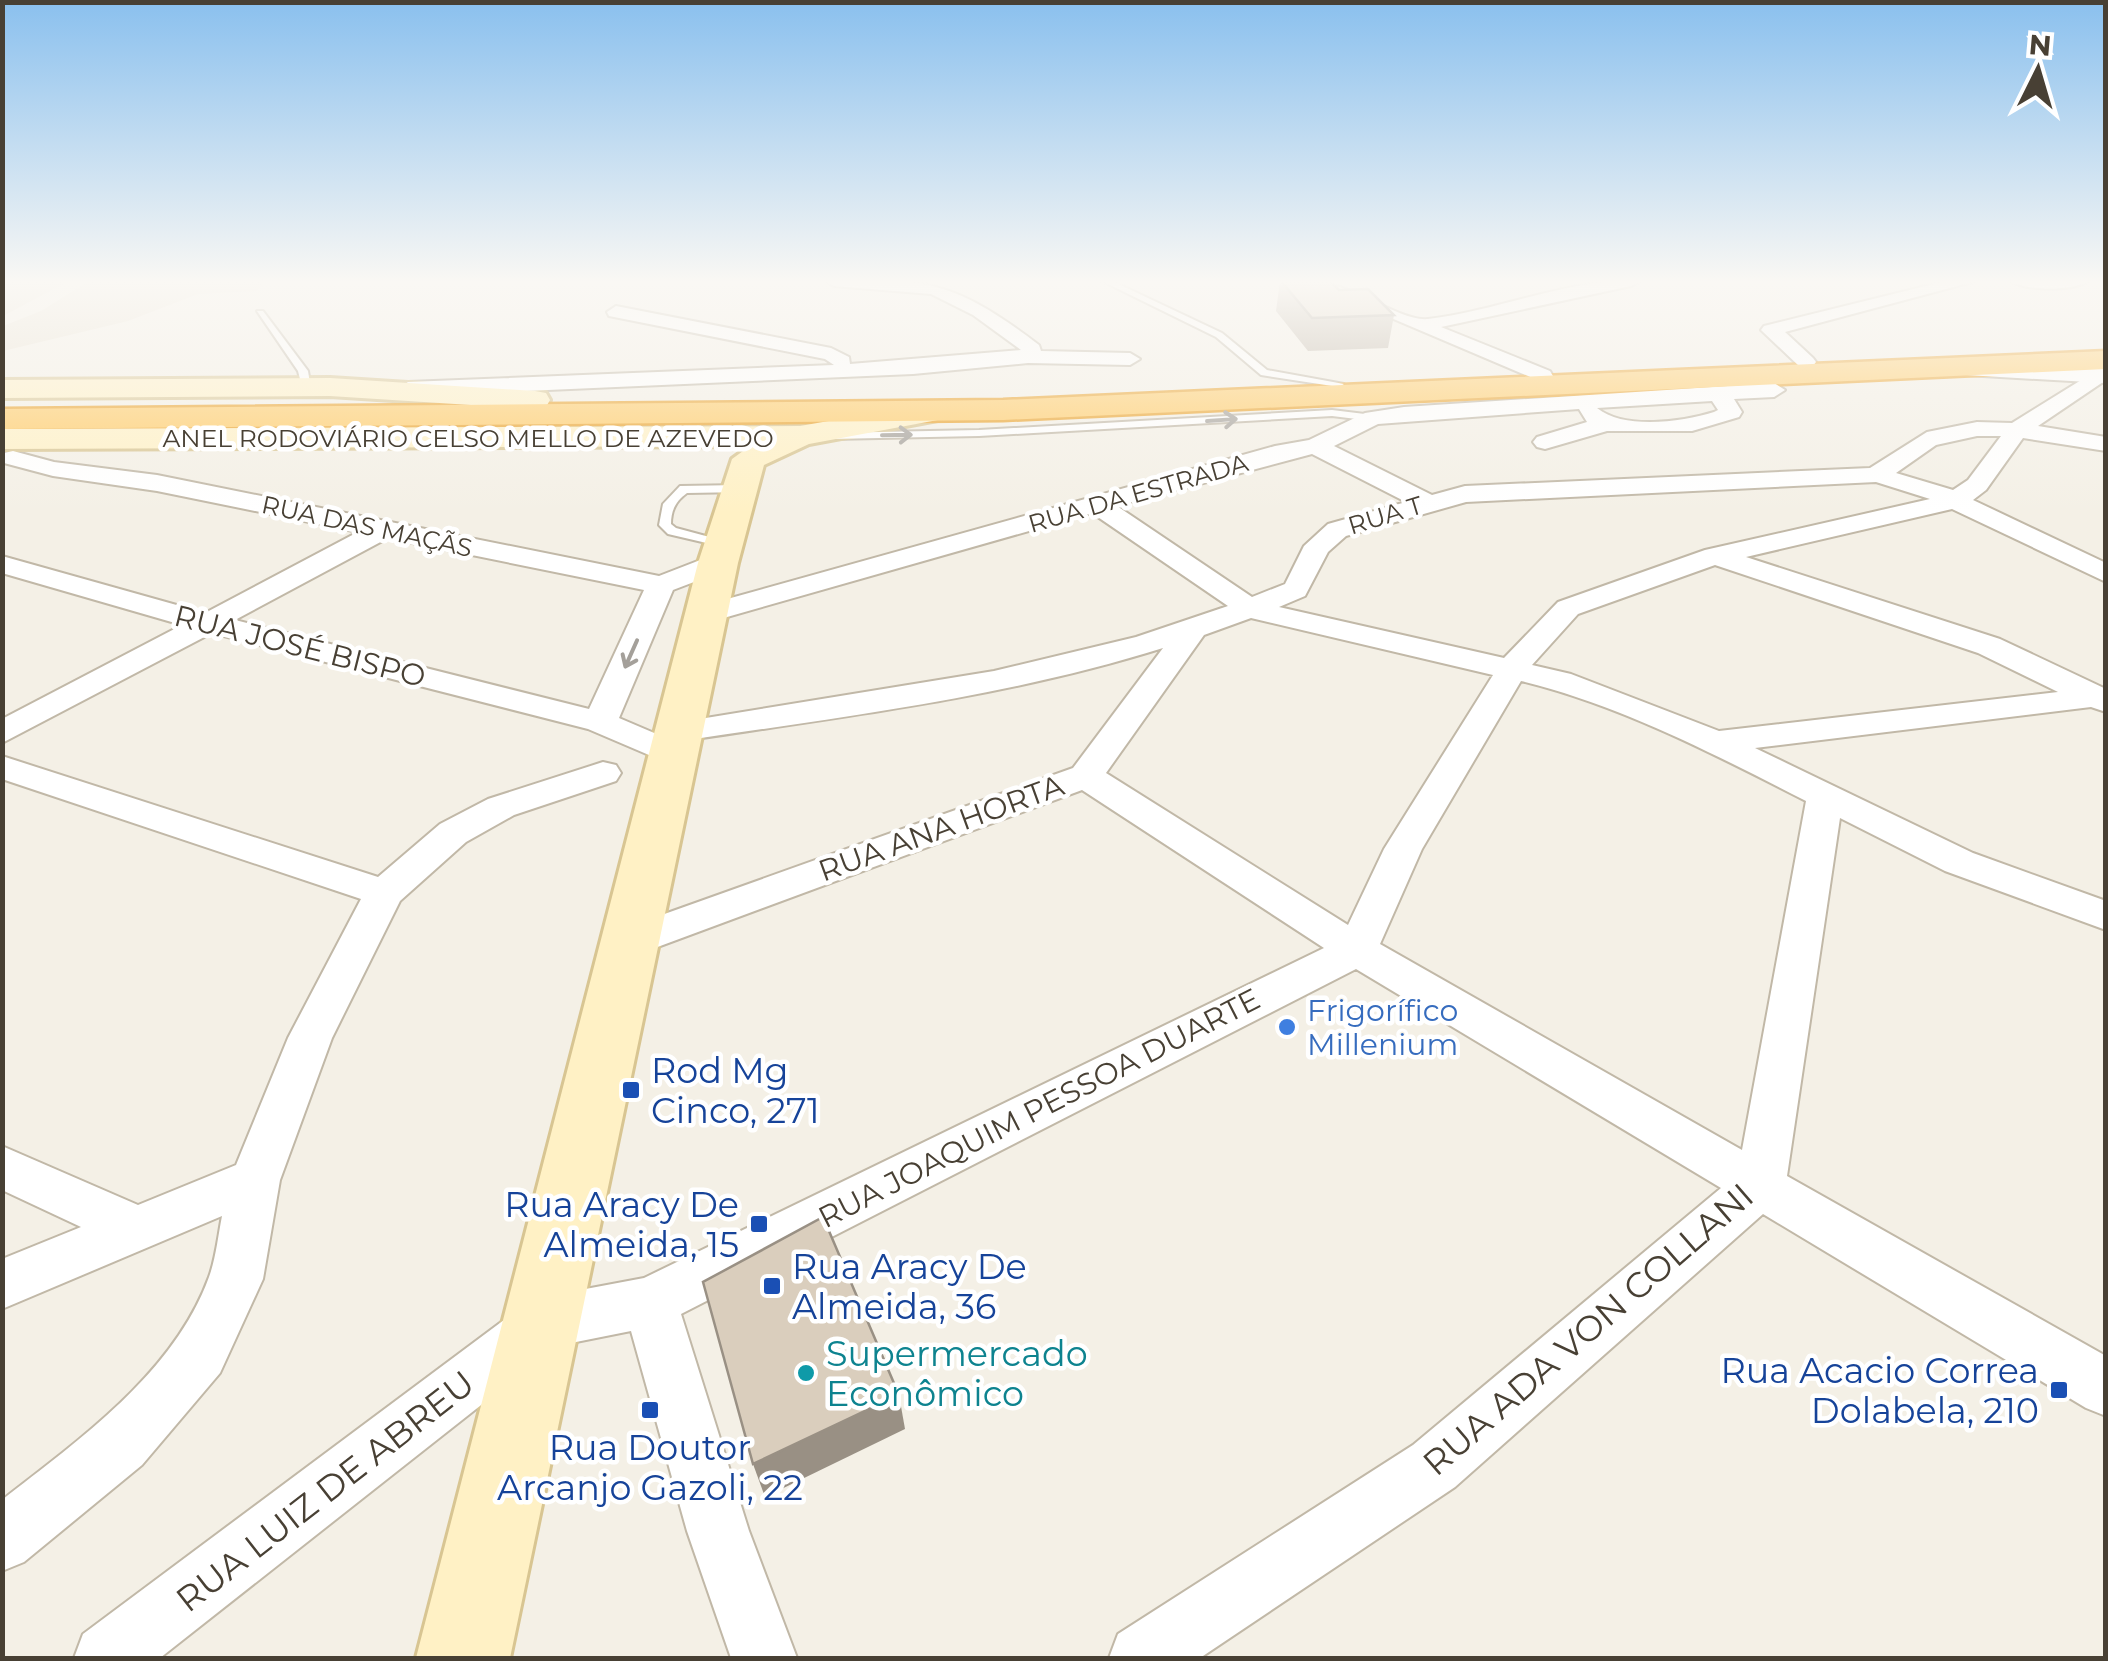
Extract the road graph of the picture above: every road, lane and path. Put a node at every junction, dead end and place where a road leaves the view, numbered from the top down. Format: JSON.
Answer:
{"nodes":[{"id":1,"x":293,"y":359,"type":"edge"},
{"id":2,"x":836,"y":359,"type":"edge"},
{"id":3,"x":1007,"y":359,"type":"edge"},
{"id":4,"x":1105,"y":359,"type":"edge"},
{"id":5,"x":1130,"y":359,"type":"dead end"},
{"id":6,"x":1247,"y":359,"type":"edge"},
{"id":7,"x":1499,"y":359,"type":"edge"},
{"id":8,"x":1802,"y":359,"type":"edge"},
{"id":9,"x":1806,"y":362,"type":"junction"},
{"id":10,"x":2104,"y":364,"type":"edge"},
{"id":11,"x":850,"y":370,"type":"junction"},
{"id":12,"x":1542,"y":376,"type":"junction"},
{"id":13,"x":1338,"y":384,"type":"junction"},
{"id":14,"x":307,"y":387,"type":"junction"},
{"id":15,"x":2,"y":389,"type":"edge"},
{"id":16,"x":386,"y":390,"type":"junction"},
{"id":17,"x":1774,"y":390,"type":"dead end"},
{"id":18,"x":536,"y":400,"type":"junction"},
{"id":19,"x":2,"y":402,"type":"edge"},
{"id":20,"x":932,"y":412,"type":"junction"},
{"id":21,"x":1606,"y":412,"type":"junction"},
{"id":22,"x":1132,"y":415,"type":"junction"},
{"id":23,"x":1372,"y":418,"type":"junction"},
{"id":24,"x":2,"y":419,"type":"edge"},
{"id":25,"x":2018,"y":429,"type":"junction"},
{"id":26,"x":800,"y":436,"type":"junction"},
{"id":27,"x":1546,"y":442,"type":"dead end"},
{"id":28,"x":2106,"y":444,"type":"edge"},
{"id":29,"x":1315,"y":446,"type":"junction"},
{"id":30,"x":8,"y":449,"type":"edge"},
{"id":31,"x":731,"y":462,"type":"junction"},
{"id":32,"x":1876,"y":474,"type":"junction"},
{"id":33,"x":1955,"y":501,"type":"junction"},
{"id":34,"x":1425,"y":502,"type":"junction"},
{"id":35,"x":1098,"y":505,"type":"junction"},
{"id":36,"x":382,"y":530,"type":"junction"},
{"id":37,"x":1715,"y":556,"type":"junction"},
{"id":38,"x":2,"y":564,"type":"edge"},
{"id":39,"x":2106,"y":574,"type":"edge"},
{"id":40,"x":702,"y":577,"type":"junction"},
{"id":41,"x":1251,"y":609,"type":"junction"},
{"id":42,"x":209,"y":623,"type":"junction"},
{"id":43,"x":1191,"y":632,"type":"junction"},
{"id":44,"x":1513,"y":668,"type":"junction"},
{"id":45,"x":2102,"y":698,"type":"edge"},
{"id":46,"x":600,"y":722,"type":"junction"},
{"id":47,"x":2,"y":732,"type":"edge"},
{"id":48,"x":680,"y":734,"type":"junction"},
{"id":49,"x":1716,"y":742,"type":"junction"},
{"id":50,"x":2,"y":767,"type":"edge"},
{"id":51,"x":603,"y":772,"type":"dead end"},
{"id":52,"x":1086,"y":776,"type":"junction"},
{"id":53,"x":1825,"y":798,"type":"junction"},
{"id":54,"x":384,"y":893,"type":"junction"},
{"id":55,"x":2106,"y":916,"type":"edge"},
{"id":56,"x":629,"y":942,"type":"junction"},
{"id":57,"x":1357,"y":950,"type":"junction"},
{"id":58,"x":2,"y":1166,"type":"edge"},
{"id":59,"x":254,"y":1180,"type":"junction"},
{"id":60,"x":1761,"y":1185,"type":"junction"},
{"id":61,"x":138,"y":1229,"type":"junction"},
{"id":62,"x":2,"y":1284,"type":"edge"},
{"id":63,"x":650,"y":1302,"type":"junction"},
{"id":64,"x":543,"y":1322,"type":"junction"},
{"id":65,"x":2106,"y":1388,"type":"edge"},
{"id":66,"x":2,"y":1540,"type":"edge"},
{"id":67,"x":107,"y":1658,"type":"edge"},
{"id":68,"x":463,"y":1658,"type":"edge"},
{"id":69,"x":764,"y":1658,"type":"edge"},
{"id":70,"x":1142,"y":1658,"type":"edge"}],
"edges":[{"from":1,"to":14,"type":"lane"},
{"from":2,"to":11,"type":"street"},
{"from":3,"to":11,"type":"street"},
{"from":4,"to":5,"type":"street"},
{"from":6,"to":13,"type":"lane"},
{"from":7,"to":12,"type":"street"},
{"from":8,"to":9,"type":"street"},
{"from":9,"to":10,"type":"highway","name":"ANEL RODOVIÁRIO CELSO MELLO DE AZEVEDO"},
{"from":9,"to":12,"type":"highway","name":"ANEL RODOVIÁRIO CELSO MELLO DE AZEVEDO"},
{"from":10,"to":22,"type":"highway","name":"ANEL RODOVIÁRIO CELSO MELLO DE AZEVEDO"},
{"from":10,"to":25,"type":"street"},
{"from":11,"to":16,"type":"street"},
{"from":12,"to":13,"type":"highway","name":"ANEL RODOVIÁRIO CELSO MELLO DE AZEVEDO"},
{"from":13,"to":18,"type":"highway","name":"ANEL RODOVIÁRIO CELSO MELLO DE AZEVEDO"},
{"from":14,"to":15,"type":"main road","name":"ANEL RODOVIÁRIO CELSO MELLO DE AZEVEDO"},
{"from":14,"to":16,"type":"main road","name":"ANEL RODOVIÁRIO CELSO MELLO DE AZEVEDO"},
{"from":16,"to":18,"type":"main road","name":"ANEL RODOVIÁRIO CELSO MELLO DE AZEVEDO"},
{"from":17,"to":21,"type":"street","name":"RUA DA ESTRADA"},
{"from":18,"to":19,"type":"highway","name":"ANEL RODOVIÁRIO CELSO MELLO DE AZEVEDO"},
{"from":20,"to":22,"type":"highway","name":"ANEL RODOVIÁRIO CELSO MELLO DE AZEVEDO"},
{"from":20,"to":24,"type":"highway","name":"ANEL RODOVIÁRIO CELSO MELLO DE AZEVEDO"},
{"from":20,"to":26,"type":"main road","name":"ANEL RODOVIÁRIO CELSO MELLO DE AZEVEDO"},
{"from":21,"to":23,"type":"street","name":"RUA DA ESTRADA"},
{"from":21,"to":27,"type":"street"},
{"from":22,"to":23,"type":"lane","one_way":true},
{"from":26,"to":22,"type":"lane","one_way":true},
{"from":23,"to":29,"type":"street","name":"RUA DA ESTRADA"},
{"from":25,"to":28,"type":"street"},
{"from":25,"to":32,"type":"street"},
{"from":25,"to":33,"type":"street"},
{"from":26,"to":31,"type":"main road"},
{"from":26,"to":31,"type":"main road","name":"ANEL RODOVIÁRIO CELSO MELLO DE AZEVEDO"},
{"from":29,"to":34,"type":"street"},
{"from":29,"to":35,"type":"street","name":"RUA DA ESTRADA"},
{"from":30,"to":31,"type":"main road","name":"ANEL RODOVIÁRIO CELSO MELLO DE AZEVEDO"},
{"from":30,"to":36,"type":"street","name":"RUA DAS MAÇÃS"},
{"from":31,"to":40,"type":"main road"},
{"from":32,"to":33,"type":"street","name":"RUA T"},
{"from":32,"to":34,"type":"street","name":"RUA T"},
{"from":33,"to":37,"type":"street"},
{"from":33,"to":39,"type":"street","name":"RUA T"},
{"from":34,"to":41,"type":"street","name":"RUA T"},
{"from":35,"to":40,"type":"street","name":"RUA DA ESTRADA"},
{"from":35,"to":41,"type":"street"},
{"from":36,"to":40,"type":"street","name":"RUA DAS MAÇÃS"},
{"from":36,"to":42,"type":"street"},
{"from":37,"to":44,"type":"street"},
{"from":37,"to":45,"type":"street"},
{"from":38,"to":42,"type":"street","name":"RUA JOSÉ BISPO"},
{"from":40,"to":46,"type":"street","one_way":true},
{"from":40,"to":48,"type":"main road"},
{"from":41,"to":43,"type":"street","name":"RUA T"},
{"from":41,"to":44,"type":"street"},
{"from":42,"to":46,"type":"street","name":"RUA JOSÉ BISPO"},
{"from":42,"to":47,"type":"street"},
{"from":43,"to":48,"type":"street","name":"RUA T"},
{"from":43,"to":52,"type":"street","name":"RUA ANA HORTA"},
{"from":44,"to":49,"type":"street"},
{"from":44,"to":57,"type":"street"},
{"from":45,"to":49,"type":"street"},
{"from":46,"to":48,"type":"street","name":"RUA JOSÉ BISPO"},
{"from":48,"to":56,"type":"main road"},
{"from":49,"to":53,"type":"street"},
{"from":50,"to":54,"type":"street"},
{"from":51,"to":54,"type":"street"},
{"from":52,"to":56,"type":"street","name":"RUA ANA HORTA"},
{"from":52,"to":57,"type":"street"},
{"from":53,"to":55,"type":"street"},
{"from":53,"to":60,"type":"street","name":"RUA ADA VON COLLANI"},
{"from":54,"to":59,"type":"street"},
{"from":56,"to":64,"type":"main road"},
{"from":57,"to":60,"type":"street"},
{"from":57,"to":63,"type":"street","name":"RUA JOAQUIM PESSOA DUARTE"},
{"from":58,"to":61,"type":"street"},
{"from":59,"to":61,"type":"street"},
{"from":59,"to":66,"type":"street"},
{"from":60,"to":65,"type":"street"},
{"from":60,"to":70,"type":"street","name":"RUA ADA VON COLLANI"},
{"from":61,"to":62,"type":"street"},
{"from":63,"to":64,"type":"street","name":"RUA JOAQUIM PESSOA DUARTE"},
{"from":63,"to":69,"type":"street"},
{"from":64,"to":67,"type":"street","name":"RUA LUIZ DE ABREU"},
{"from":64,"to":68,"type":"main road"}]}
